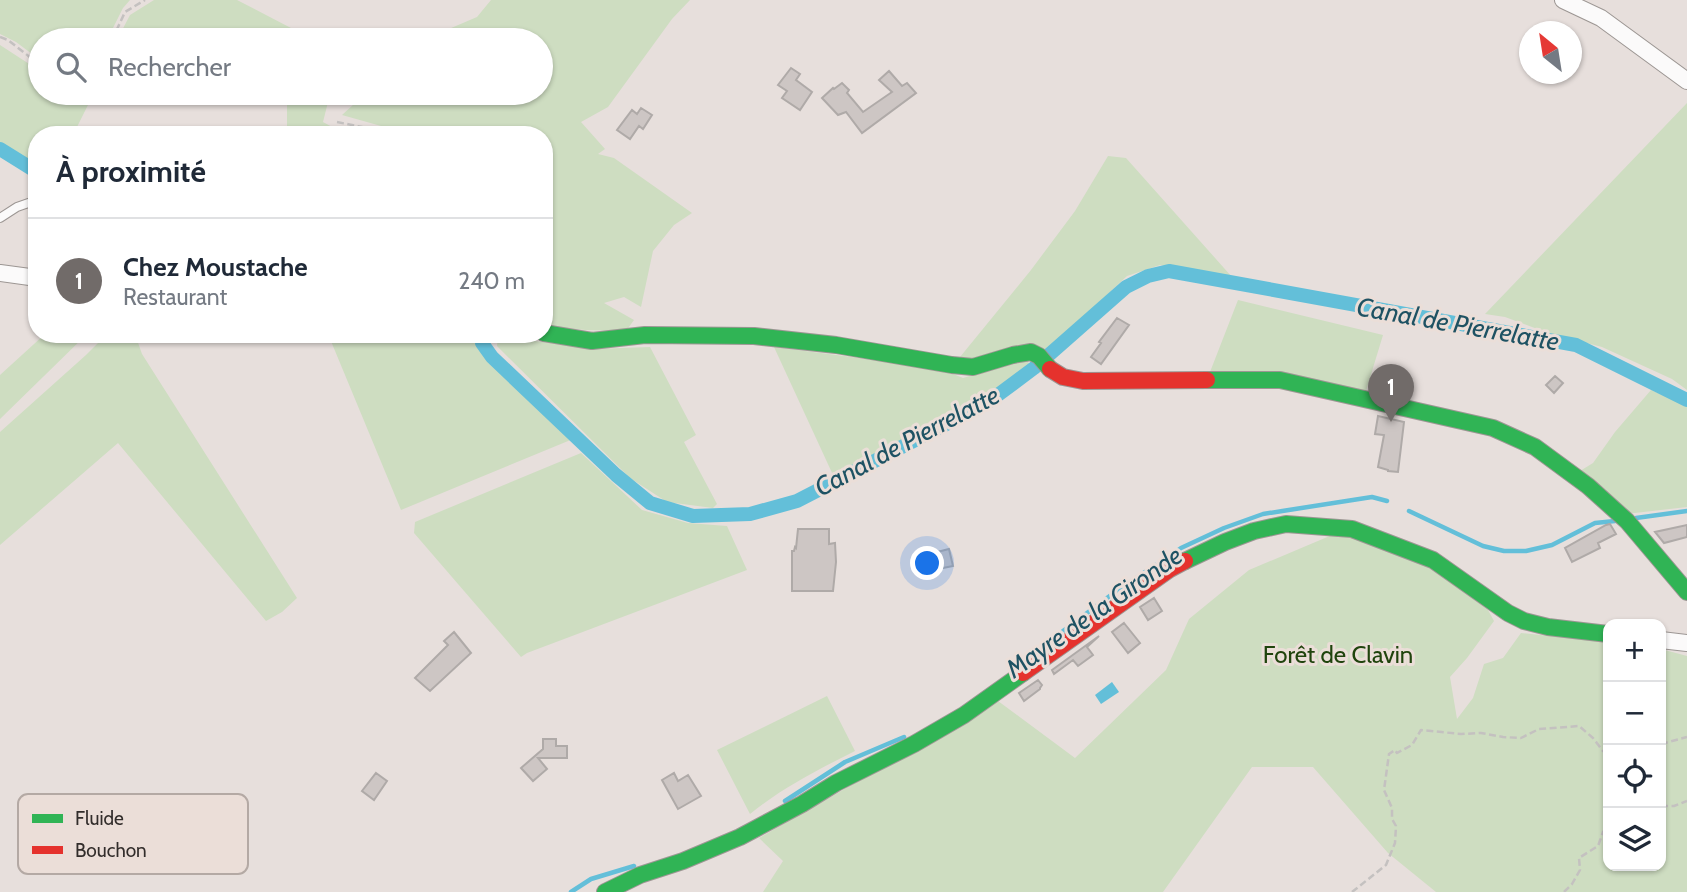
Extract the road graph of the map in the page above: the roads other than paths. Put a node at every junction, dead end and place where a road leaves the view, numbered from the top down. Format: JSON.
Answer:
{"nodes":[{"id":1,"x":1563,"y":0,"type":"edge"},
{"id":2,"x":1687,"y":81,"type":"edge"},
{"id":3,"x":28,"y":203,"type":"edge"},
{"id":4,"x":0,"y":218,"type":"edge"},
{"id":5,"x":0,"y":273,"type":"edge"},
{"id":6,"x":28,"y":277,"type":"edge"},
{"id":7,"x":553,"y":334,"type":"edge"},
{"id":8,"x":1687,"y":592,"type":"edge"},
{"id":9,"x":1603,"y":633,"type":"edge"},
{"id":10,"x":1666,"y":641,"type":"edge"},
{"id":11,"x":1687,"y":643,"type":"edge"},
{"id":12,"x":605,"y":892,"type":"edge"}],
"edges":[{"from":1,"to":2,"type":"street"},
{"from":3,"to":4,"type":"lane"},
{"from":5,"to":6,"type":"street"},
{"from":7,"to":8,"type":"street"},
{"from":9,"to":12,"type":"street"},
{"from":10,"to":11,"type":"street"}]}
